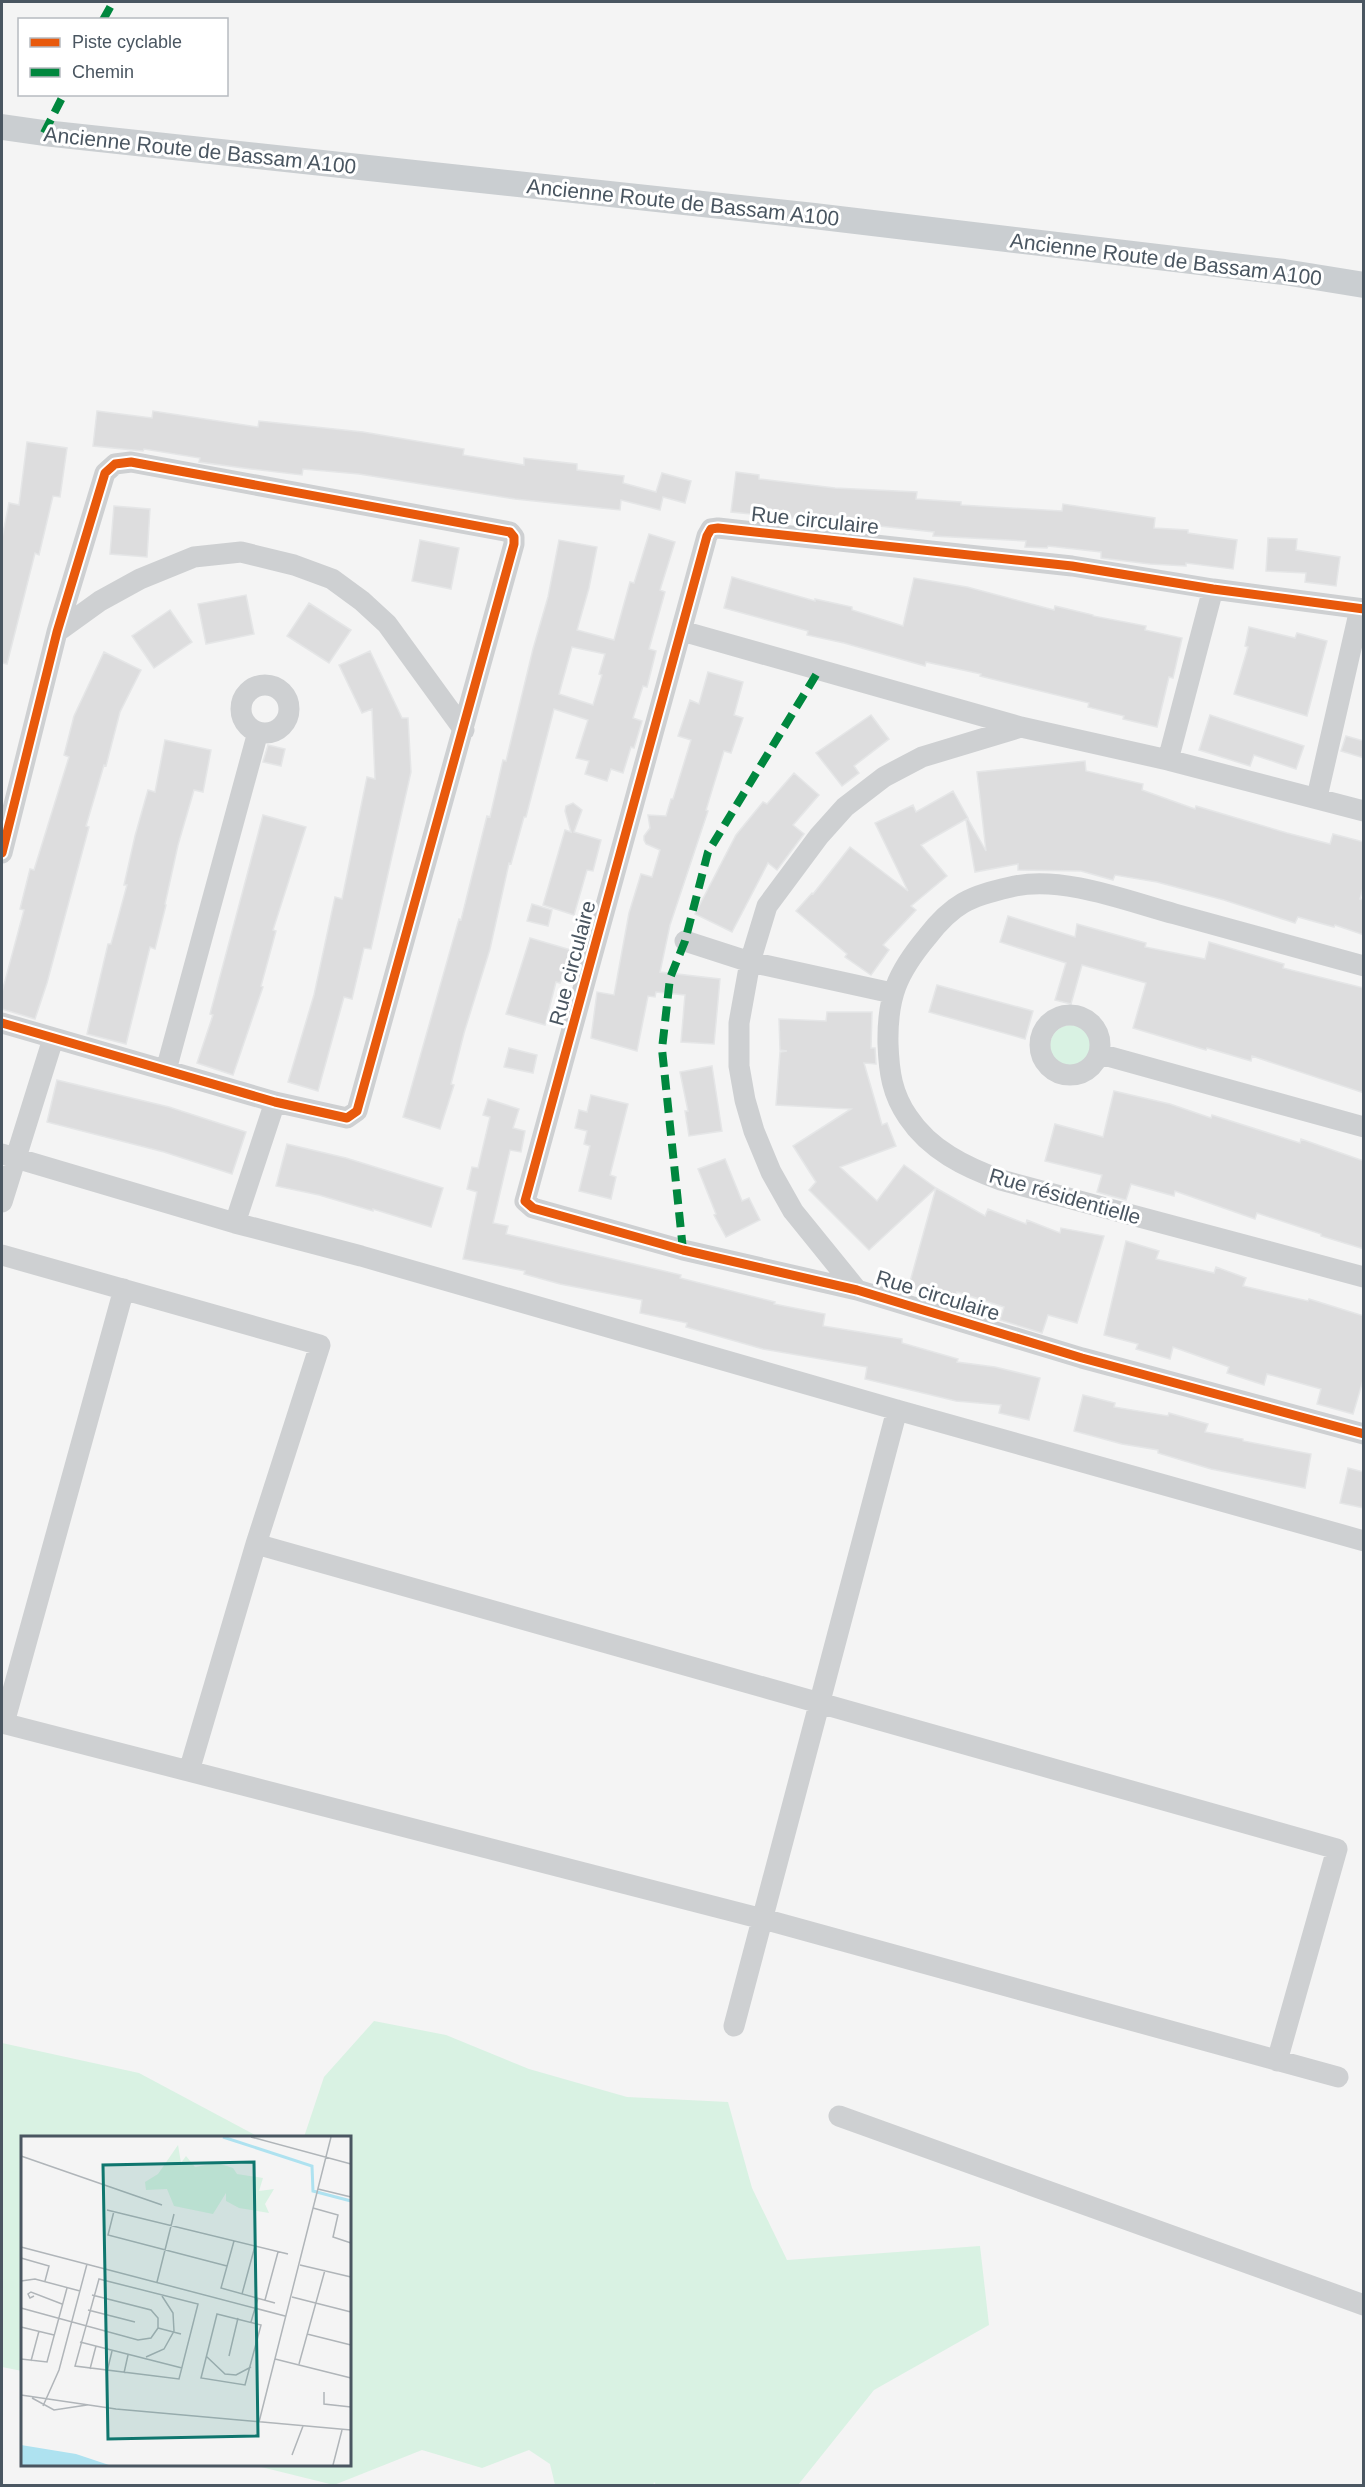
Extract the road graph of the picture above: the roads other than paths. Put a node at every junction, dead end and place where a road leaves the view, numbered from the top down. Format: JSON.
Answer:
{"nodes":[{"id":1,"x":2,"y":127,"type":"edge"},
{"id":2,"x":1364,"y":285,"type":"edge"},
{"id":3,"x":1213,"y":589,"type":"junction"},
{"id":4,"x":1362,"y":609,"type":"edge"},
{"id":5,"x":682,"y":631,"type":"junction"},
{"id":6,"x":57,"y":632,"type":"junction"},
{"id":7,"x":1021,"y":727,"type":"junction"},
{"id":8,"x":464,"y":730,"type":"junction"},
{"id":9,"x":258,"y":732,"type":"dead end"},
{"id":10,"x":1168,"y":760,"type":"junction"},
{"id":11,"x":1317,"y":797,"type":"junction"},
{"id":12,"x":1364,"y":811,"type":"edge"},
{"id":13,"x":2,"y":853,"type":"edge"},
{"id":14,"x":685,"y":941,"type":"dead end"},
{"id":15,"x":750,"y":962,"type":"junction"},
{"id":16,"x":1364,"y":966,"type":"edge"},
{"id":17,"x":892,"y":993,"type":"junction"},
{"id":18,"x":2,"y":1023,"type":"edge"},
{"id":19,"x":52,"y":1039,"type":"junction"},
{"id":20,"x":1100,"y":1054,"type":"dead end"},
{"id":21,"x":166,"y":1070,"type":"junction"},
{"id":22,"x":274,"y":1102,"type":"junction"},
{"id":23,"x":1364,"y":1127,"type":"edge"},
{"id":24,"x":9,"y":1156,"type":"edge"},
{"id":25,"x":2,"y":1202,"type":"edge"},
{"id":26,"x":235,"y":1222,"type":"junction"},
{"id":27,"x":2,"y":1255,"type":"edge"},
{"id":28,"x":1364,"y":1277,"type":"edge"},
{"id":29,"x":124,"y":1289,"type":"junction"},
{"id":30,"x":857,"y":1290,"type":"junction"},
{"id":31,"x":897,"y":1410,"type":"junction"},
{"id":32,"x":1364,"y":1434,"type":"edge"},
{"id":33,"x":1364,"y":1541,"type":"edge"},
{"id":34,"x":256,"y":1544,"type":"junction"},
{"id":35,"x":819,"y":1704,"type":"junction"},
{"id":36,"x":3,"y":1723,"type":"edge"},
{"id":37,"x":189,"y":1771,"type":"junction"},
{"id":38,"x":763,"y":1920,"type":"junction"},
{"id":39,"x":734,"y":2026,"type":"dead end"},
{"id":40,"x":1277,"y":2061,"type":"junction"},
{"id":41,"x":1338,"y":2077,"type":"dead end"},
{"id":42,"x":839,"y":2116,"type":"dead end"},
{"id":43,"x":1364,"y":2305,"type":"edge"}],
"edges":[{"from":1,"to":2,"type":"main road","name":"Ancienne Route de Bassam A100"},
{"from":3,"to":4,"type":"street","name":"Rue circulaire"},
{"from":3,"to":5,"type":"street","name":"Rue circulaire"},
{"from":3,"to":10,"type":"street"},
{"from":4,"to":11,"type":"street"},
{"from":5,"to":7,"type":"street"},
{"from":5,"to":30,"type":"street","name":"Rue circulaire"},
{"from":6,"to":8,"type":"street"},
{"from":6,"to":8,"type":"street"},
{"from":6,"to":13,"type":"street"},
{"from":7,"to":10,"type":"street"},
{"from":7,"to":15,"type":"street"},
{"from":8,"to":22,"type":"street"},
{"from":9,"to":21,"type":"street"},
{"from":10,"to":11,"type":"street"},
{"from":11,"to":12,"type":"street"},
{"from":14,"to":15,"type":"street"},
{"from":15,"to":17,"type":"street"},
{"from":15,"to":30,"type":"street"},
{"from":16,"to":17,"type":"street"},
{"from":17,"to":28,"type":"street","name":"Rue résidentielle"},
{"from":18,"to":19,"type":"street"},
{"from":19,"to":21,"type":"street"},
{"from":19,"to":24,"type":"street"},
{"from":20,"to":23,"type":"street"},
{"from":21,"to":22,"type":"street"},
{"from":22,"to":26,"type":"street"},
{"from":24,"to":25,"type":"street"},
{"from":24,"to":26,"type":"street"},
{"from":26,"to":31,"type":"street"},
{"from":27,"to":29,"type":"street"},
{"from":29,"to":34,"type":"street"},
{"from":29,"to":36,"type":"street"},
{"from":30,"to":32,"type":"street","name":"Rue circulaire"},
{"from":31,"to":33,"type":"street"},
{"from":31,"to":35,"type":"street"},
{"from":34,"to":35,"type":"street"},
{"from":34,"to":37,"type":"street"},
{"from":35,"to":38,"type":"street"},
{"from":35,"to":40,"type":"street"},
{"from":36,"to":37,"type":"street"},
{"from":37,"to":38,"type":"street"},
{"from":38,"to":39,"type":"street"},
{"from":38,"to":40,"type":"street"},
{"from":40,"to":41,"type":"street"},
{"from":42,"to":43,"type":"street"}]}
